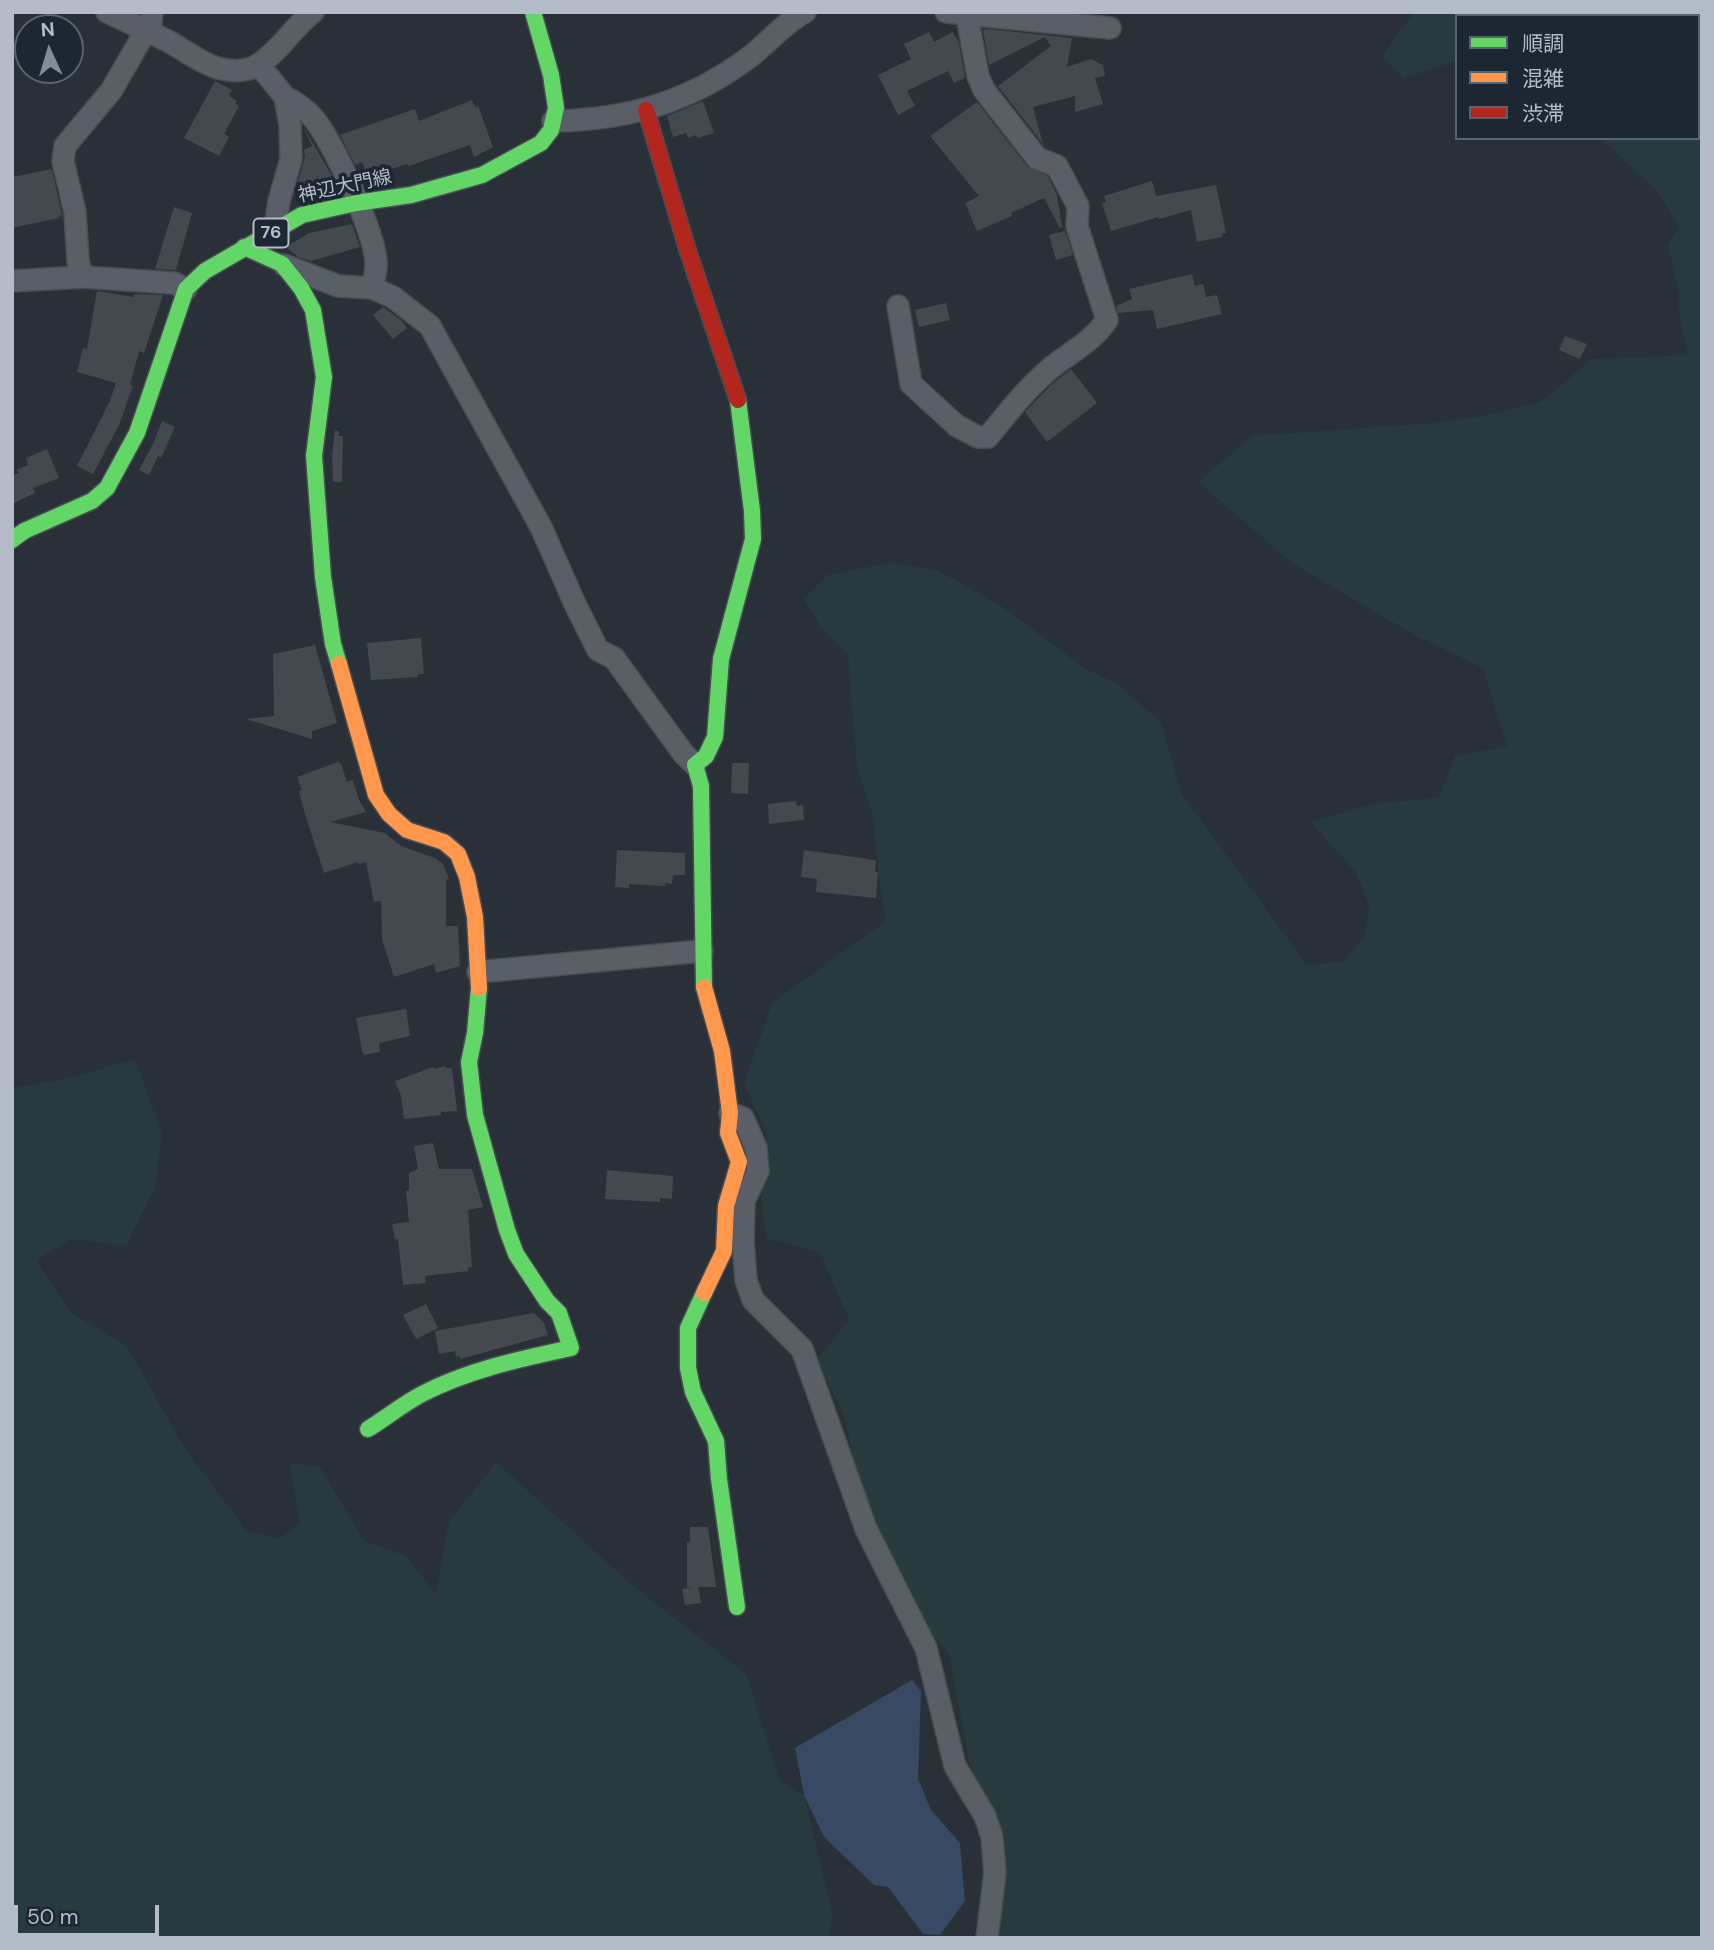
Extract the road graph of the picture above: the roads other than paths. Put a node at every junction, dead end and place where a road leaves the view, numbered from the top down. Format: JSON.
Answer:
{"nodes":[{"id":1,"x":107,"y":12,"type":"edge"},
{"id":2,"x":313,"y":12,"type":"edge"},
{"id":3,"x":533,"y":12,"type":"edge"},
{"id":4,"x":803,"y":13,"type":"edge"},
{"id":5,"x":956,"y":14,"type":"edge"},
{"id":6,"x":149,"y":21,"type":"edge"},
{"id":7,"x":1110,"y":28,"type":"dead end"},
{"id":8,"x":259,"y":65,"type":"junction"},
{"id":9,"x":285,"y":97,"type":"junction"},
{"id":10,"x":646,"y":110,"type":"junction"},
{"id":11,"x":553,"y":121,"type":"junction"},
{"id":12,"x":356,"y":203,"type":"junction"},
{"id":13,"x":275,"y":230,"type":"junction"},
{"id":14,"x":244,"y":247,"type":"junction"},
{"id":15,"x":282,"y":264,"type":"junction"},
{"id":16,"x":83,"y":277,"type":"junction"},
{"id":17,"x":12,"y":281,"type":"edge"},
{"id":18,"x":372,"y":288,"type":"junction"},
{"id":19,"x":187,"y":289,"type":"junction"},
{"id":20,"x":898,"y":306,"type":"dead end"},
{"id":21,"x":12,"y":540,"type":"edge"},
{"id":22,"x":695,"y":765,"type":"junction"},
{"id":23,"x":702,"y":951,"type":"junction"},
{"id":24,"x":478,"y":972,"type":"junction"},
{"id":25,"x":730,"y":1113,"type":"junction"},
{"id":26,"x":368,"y":1429,"type":"dead end"},
{"id":27,"x":737,"y":1607,"type":"dead end"},
{"id":28,"x":987,"y":1938,"type":"edge"}],
"edges":[{"from":1,"to":6,"type":"street"},
{"from":2,"to":8,"type":"street"},
{"from":3,"to":11,"type":"street"},
{"from":4,"to":10,"type":"street"},
{"from":5,"to":7,"type":"street"},
{"from":5,"to":20,"type":"street"},
{"from":6,"to":8,"type":"street"},
{"from":6,"to":16,"type":"street"},
{"from":8,"to":9,"type":"street"},
{"from":9,"to":12,"type":"street"},
{"from":9,"to":13,"type":"street"},
{"from":10,"to":11,"type":"street"},
{"from":10,"to":22,"type":"street"},
{"from":11,"to":12,"type":"street","name":"神辺大門線","number":"76"},
{"from":12,"to":13,"type":"street","name":"神辺大門線","number":"76"},
{"from":12,"to":18,"type":"street"},
{"from":13,"to":14,"type":"street","name":"神辺大門線","number":"76"},
{"from":14,"to":15,"type":"street"},
{"from":14,"to":19,"type":"street","name":"神辺大門線","number":"76"},
{"from":15,"to":18,"type":"street"},
{"from":15,"to":24,"type":"street"},
{"from":16,"to":17,"type":"street"},
{"from":16,"to":19,"type":"street"},
{"from":18,"to":22,"type":"street"},
{"from":19,"to":21,"type":"street","name":"神辺大門線","number":"76"},
{"from":22,"to":23,"type":"street"},
{"from":23,"to":24,"type":"street"},
{"from":23,"to":25,"type":"street"},
{"from":24,"to":26,"type":"street"},
{"from":25,"to":27,"type":"street"},
{"from":25,"to":28,"type":"street"}]}
